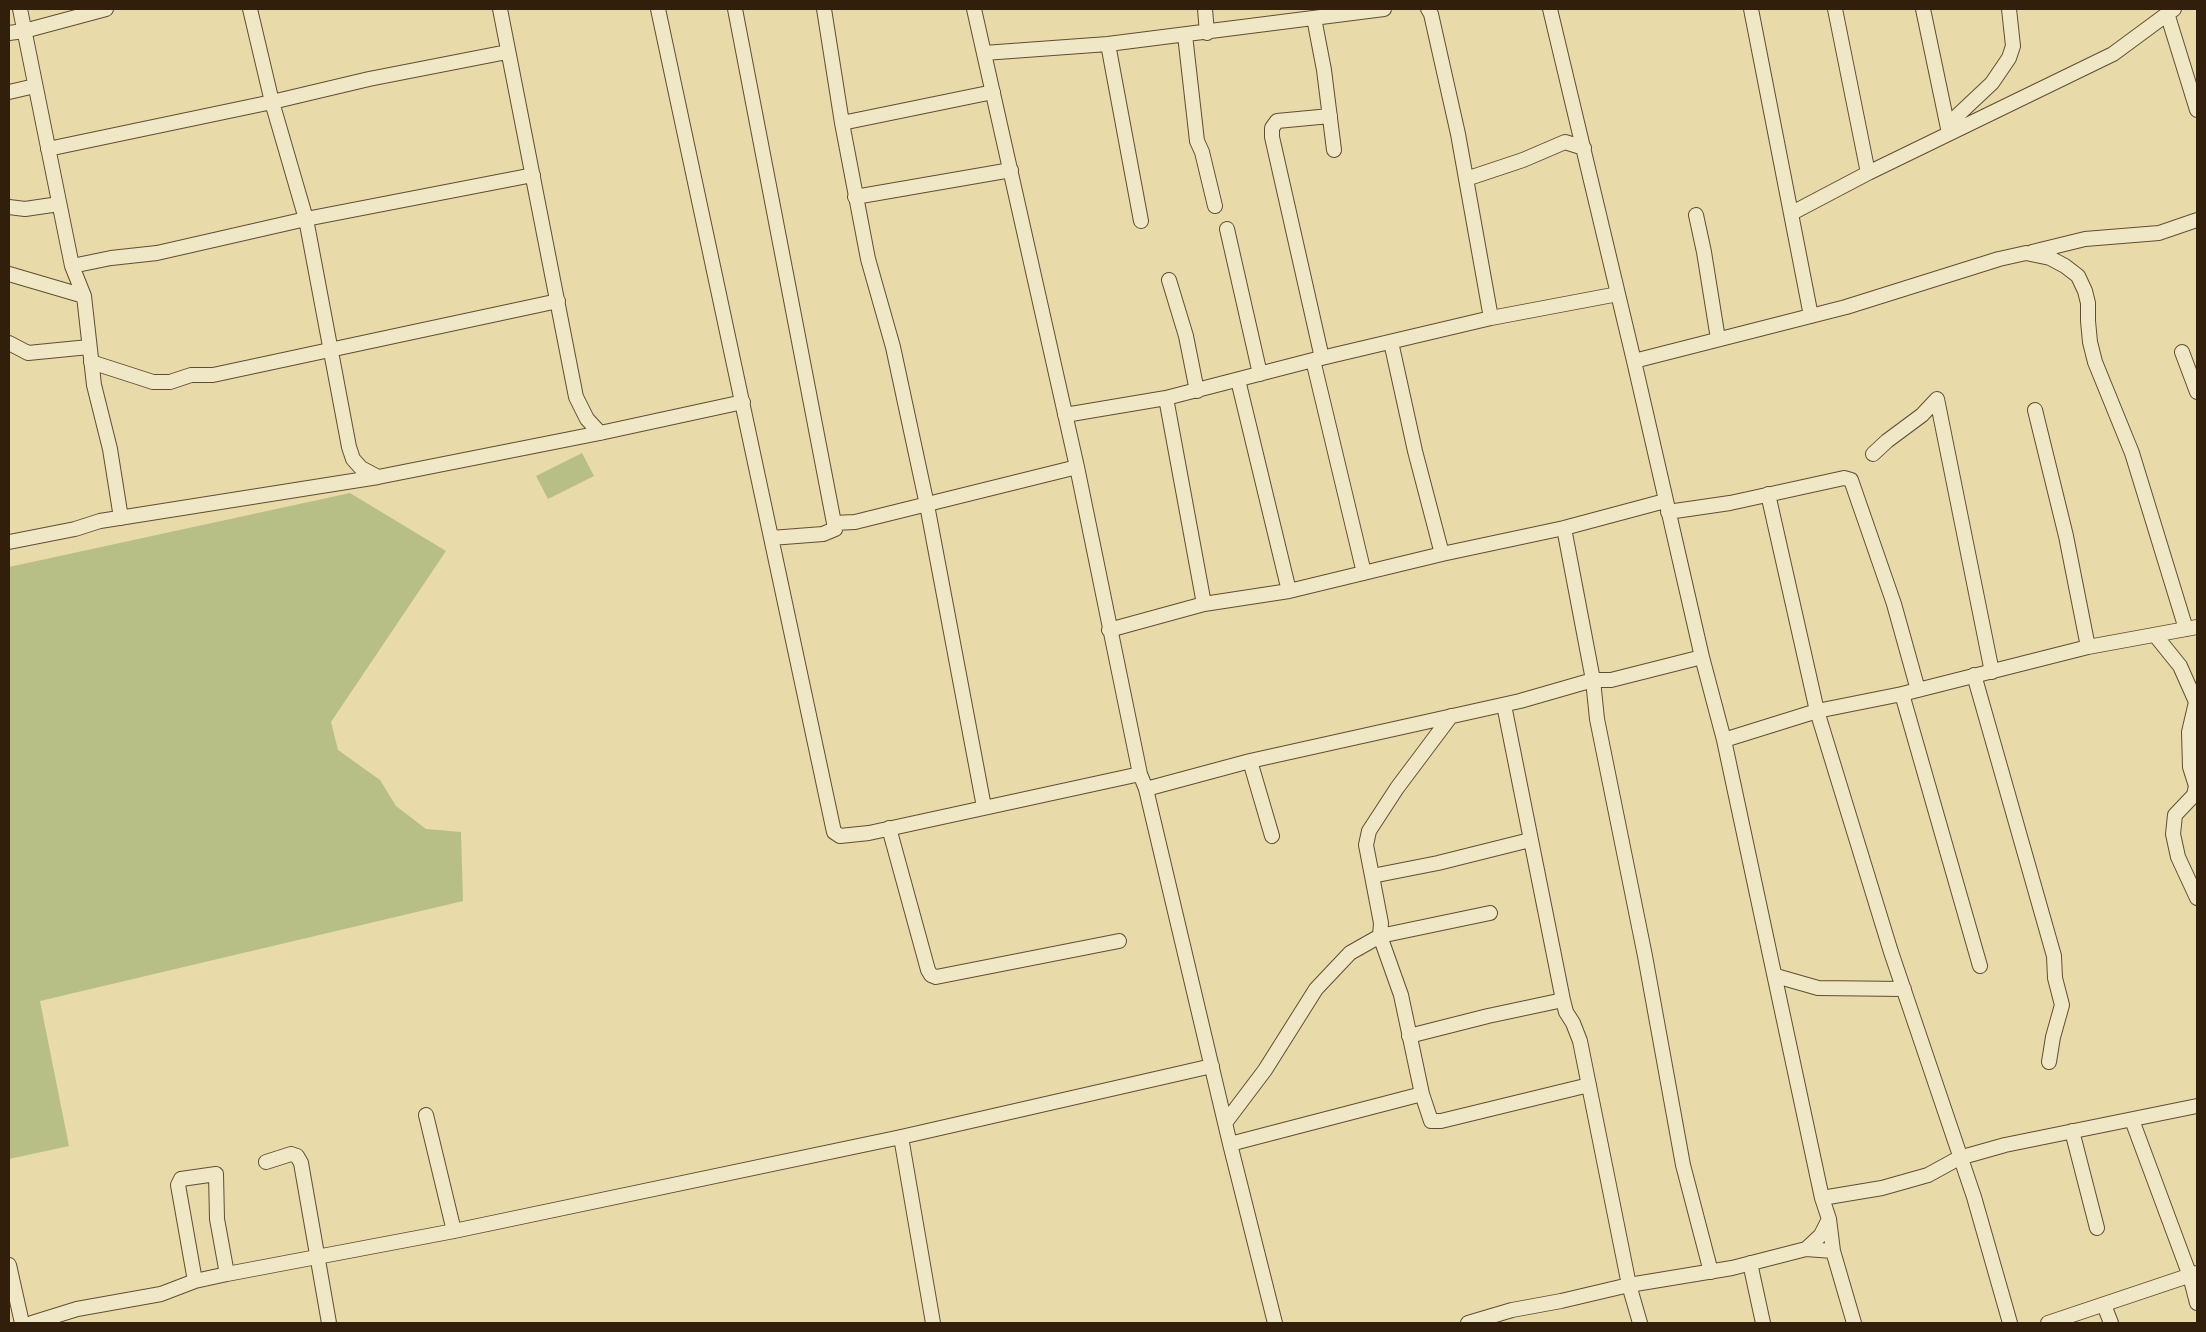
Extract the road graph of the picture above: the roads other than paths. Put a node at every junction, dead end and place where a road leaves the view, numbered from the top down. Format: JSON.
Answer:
{"nodes":[{"id":1,"x":20,"y":9,"type":"edge"},
{"id":2,"x":106,"y":9,"type":"edge"},
{"id":3,"x":250,"y":9,"type":"edge"},
{"id":4,"x":500,"y":9,"type":"edge"},
{"id":5,"x":658,"y":9,"type":"edge"},
{"id":6,"x":735,"y":9,"type":"edge"},
{"id":7,"x":824,"y":9,"type":"edge"},
{"id":8,"x":974,"y":9,"type":"edge"},
{"id":9,"x":1205,"y":9,"type":"edge"},
{"id":10,"x":1384,"y":9,"type":"edge"},
{"id":11,"x":1428,"y":9,"type":"edge"},
{"id":12,"x":1550,"y":9,"type":"edge"},
{"id":13,"x":1751,"y":9,"type":"edge"},
{"id":14,"x":1836,"y":9,"type":"edge"},
{"id":15,"x":1923,"y":9,"type":"edge"},
{"id":16,"x":2008,"y":9,"type":"edge"},
{"id":17,"x":2171,"y":11,"type":"edge"},
{"id":18,"x":1278,"y":16,"type":"edge"},
{"id":19,"x":1314,"y":18,"type":"junction"},
{"id":20,"x":24,"y":31,"type":"junction"},
{"id":21,"x":9,"y":32,"type":"edge"},
{"id":22,"x":1207,"y":32,"type":"junction"},
{"id":23,"x":1185,"y":35,"type":"junction"},
{"id":24,"x":1108,"y":44,"type":"junction"},
{"id":25,"x":507,"y":52,"type":"junction"},
{"id":26,"x":984,"y":53,"type":"junction"},
{"id":27,"x":35,"y":86,"type":"junction"},
{"id":28,"x":9,"y":92,"type":"edge"},
{"id":29,"x":993,"y":92,"type":"junction"},
{"id":30,"x":272,"y":102,"type":"junction"},
{"id":31,"x":2197,"y":110,"type":"edge"},
{"id":32,"x":1330,"y":116,"type":"junction"},
{"id":33,"x":842,"y":123,"type":"junction"},
{"id":34,"x":1948,"y":131,"type":"junction"},
{"id":35,"x":1584,"y":148,"type":"junction"},
{"id":36,"x":48,"y":149,"type":"junction"},
{"id":37,"x":1334,"y":150,"type":"dead end"},
{"id":38,"x":1010,"y":170,"type":"junction"},
{"id":39,"x":1868,"y":173,"type":"junction"},
{"id":40,"x":533,"y":175,"type":"junction"},
{"id":41,"x":1466,"y":179,"type":"junction"},
{"id":42,"x":855,"y":197,"type":"junction"},
{"id":43,"x":59,"y":204,"type":"junction"},
{"id":44,"x":1215,"y":206,"type":"dead end"},
{"id":45,"x":9,"y":207,"type":"edge"},
{"id":46,"x":1792,"y":214,"type":"junction"},
{"id":47,"x":1696,"y":215,"type":"dead end"},
{"id":48,"x":306,"y":219,"type":"junction"},
{"id":49,"x":2197,"y":220,"type":"edge"},
{"id":50,"x":1141,"y":221,"type":"dead end"},
{"id":51,"x":1227,"y":229,"type":"dead end"},
{"id":52,"x":2026,"y":253,"type":"junction"},
{"id":53,"x":72,"y":266,"type":"junction"},
{"id":54,"x":9,"y":274,"type":"edge"},
{"id":55,"x":1169,"y":280,"type":"dead end"},
{"id":56,"x":1618,"y":294,"type":"junction"},
{"id":57,"x":84,"y":296,"type":"junction"},
{"id":58,"x":558,"y":301,"type":"junction"},
{"id":59,"x":1811,"y":316,"type":"junction"},
{"id":60,"x":1491,"y":318,"type":"junction"},
{"id":61,"x":1718,"y":339,"type":"junction"},
{"id":62,"x":1391,"y":342,"type":"junction"},
{"id":63,"x":9,"y":343,"type":"edge"},
{"id":64,"x":89,"y":347,"type":"junction"},
{"id":65,"x":330,"y":351,"type":"junction"},
{"id":66,"x":2182,"y":352,"type":"dead end"},
{"id":67,"x":1318,"y":359,"type":"junction"},
{"id":68,"x":1634,"y":361,"type":"junction"},
{"id":69,"x":91,"y":362,"type":"junction"},
{"id":70,"x":1260,"y":374,"type":"junction"},
{"id":71,"x":1238,"y":380,"type":"junction"},
{"id":72,"x":1197,"y":391,"type":"junction"},
{"id":73,"x":2197,"y":392,"type":"edge"},
{"id":74,"x":1166,"y":398,"type":"junction"},
{"id":75,"x":743,"y":402,"type":"junction"},
{"id":76,"x":2035,"y":410,"type":"dead end"},
{"id":77,"x":1065,"y":415,"type":"junction"},
{"id":78,"x":600,"y":433,"type":"junction"},
{"id":79,"x":1873,"y":454,"type":"dead end"},
{"id":80,"x":1077,"y":467,"type":"junction"},
{"id":81,"x":378,"y":477,"type":"junction"},
{"id":82,"x":1768,"y":494,"type":"junction"},
{"id":83,"x":927,"y":505,"type":"junction"},
{"id":84,"x":1666,"y":506,"type":"junction"},
{"id":85,"x":121,"y":518,"type":"junction"},
{"id":86,"x":834,"y":523,"type":"junction"},
{"id":87,"x":1564,"y":528,"type":"junction"},
{"id":88,"x":771,"y":538,"type":"junction"},
{"id":89,"x":9,"y":542,"type":"edge"},
{"id":90,"x":1442,"y":554,"type":"junction"},
{"id":91,"x":1364,"y":573,"type":"junction"},
{"id":92,"x":1289,"y":591,"type":"junction"},
{"id":93,"x":1204,"y":604,"type":"junction"},
{"id":94,"x":2192,"y":628,"type":"edge"},
{"id":95,"x":1109,"y":630,"type":"junction"},
{"id":96,"x":2155,"y":635,"type":"junction"},
{"id":97,"x":2088,"y":647,"type":"junction"},
{"id":98,"x":1702,"y":657,"type":"junction"},
{"id":99,"x":1992,"y":672,"type":"junction"},
{"id":100,"x":1974,"y":675,"type":"junction"},
{"id":101,"x":1593,"y":680,"type":"junction"},
{"id":102,"x":1918,"y":690,"type":"junction"},
{"id":103,"x":1902,"y":694,"type":"junction"},
{"id":104,"x":1504,"y":705,"type":"junction"},
{"id":105,"x":1817,"y":711,"type":"junction"},
{"id":106,"x":1451,"y":716,"type":"junction"},
{"id":107,"x":1724,"y":740,"type":"junction"},
{"id":108,"x":1250,"y":761,"type":"junction"},
{"id":109,"x":1140,"y":774,"type":"junction"},
{"id":110,"x":1146,"y":789,"type":"junction"},
{"id":111,"x":984,"y":807,"type":"junction"},
{"id":112,"x":889,"y":828,"type":"junction"},
{"id":113,"x":1272,"y":836,"type":"dead end"},
{"id":114,"x":1530,"y":840,"type":"junction"},
{"id":115,"x":1372,"y":876,"type":"junction"},
{"id":116,"x":2197,"y":898,"type":"edge"},
{"id":117,"x":1490,"y":913,"type":"dead end"},
{"id":118,"x":1380,"y":936,"type":"junction"},
{"id":119,"x":1119,"y":940,"type":"dead end"},
{"id":120,"x":1980,"y":966,"type":"dead end"},
{"id":121,"x":1776,"y":976,"type":"junction"},
{"id":122,"x":1904,"y":989,"type":"junction"},
{"id":123,"x":1563,"y":1000,"type":"junction"},
{"id":124,"x":1409,"y":1036,"type":"junction"},
{"id":125,"x":2049,"y":1062,"type":"dead end"},
{"id":126,"x":1212,"y":1066,"type":"junction"},
{"id":127,"x":1590,"y":1085,"type":"junction"},
{"id":128,"x":1422,"y":1094,"type":"junction"},
{"id":129,"x":2197,"y":1106,"type":"edge"},
{"id":130,"x":426,"y":1115,"type":"dead end"},
{"id":131,"x":2132,"y":1120,"type":"junction"},
{"id":132,"x":1226,"y":1123,"type":"junction"},
{"id":133,"x":2072,"y":1131,"type":"junction"},
{"id":134,"x":901,"y":1137,"type":"junction"},
{"id":135,"x":1230,"y":1144,"type":"junction"},
{"id":136,"x":1959,"y":1158,"type":"junction"},
{"id":137,"x":266,"y":1162,"type":"dead end"},
{"id":138,"x":1822,"y":1198,"type":"junction"},
{"id":139,"x":1828,"y":1219,"type":"junction"},
{"id":140,"x":2097,"y":1228,"type":"dead end"},
{"id":141,"x":454,"y":1231,"type":"junction"},
{"id":142,"x":1806,"y":1249,"type":"junction"},
{"id":143,"x":1833,"y":1251,"type":"junction"},
{"id":144,"x":316,"y":1257,"type":"junction"},
{"id":145,"x":1750,"y":1263,"type":"junction"},
{"id":146,"x":9,"y":1265,"type":"edge"},
{"id":147,"x":1711,"y":1272,"type":"junction"},
{"id":148,"x":227,"y":1274,"type":"junction"},
{"id":149,"x":2194,"y":1274,"type":"edge"},
{"id":150,"x":194,"y":1282,"type":"junction"},
{"id":151,"x":1629,"y":1285,"type":"junction"},
{"id":152,"x":2197,"y":1303,"type":"edge"},
{"id":153,"x":2104,"y":1305,"type":"junction"},
{"id":154,"x":22,"y":1323,"type":"edge"},
{"id":155,"x":32,"y":1323,"type":"edge"},
{"id":156,"x":329,"y":1323,"type":"edge"},
{"id":157,"x":933,"y":1323,"type":"edge"},
{"id":158,"x":1275,"y":1323,"type":"edge"},
{"id":159,"x":1468,"y":1323,"type":"edge"},
{"id":160,"x":1640,"y":1323,"type":"edge"},
{"id":161,"x":1763,"y":1323,"type":"edge"},
{"id":162,"x":1854,"y":1323,"type":"edge"},
{"id":163,"x":2010,"y":1323,"type":"edge"},
{"id":164,"x":2048,"y":1323,"type":"edge"},
{"id":165,"x":2110,"y":1323,"type":"edge"}],
"edges":[{"from":1,"to":20,"type":"street"},
{"from":2,"to":20,"type":"street"},
{"from":3,"to":30,"type":"street"},
{"from":4,"to":25,"type":"street"},
{"from":5,"to":75,"type":"street"},
{"from":6,"to":86,"type":"street"},
{"from":7,"to":33,"type":"street"},
{"from":8,"to":26,"type":"street"},
{"from":9,"to":22,"type":"street"},
{"from":10,"to":19,"type":"street"},
{"from":11,"to":41,"type":"street"},
{"from":12,"to":35,"type":"street"},
{"from":13,"to":46,"type":"street"},
{"from":14,"to":39,"type":"street"},
{"from":15,"to":34,"type":"street"},
{"from":16,"to":34,"type":"street"},
{"from":17,"to":31,"type":"street"},
{"from":17,"to":34,"type":"street"},
{"from":18,"to":19,"type":"street"},
{"from":18,"to":22,"type":"street"},
{"from":19,"to":32,"type":"street"},
{"from":20,"to":21,"type":"street"},
{"from":20,"to":27,"type":"street"},
{"from":22,"to":23,"type":"street"},
{"from":23,"to":24,"type":"street"},
{"from":23,"to":44,"type":"street"},
{"from":24,"to":26,"type":"street"},
{"from":24,"to":50,"type":"street"},
{"from":25,"to":30,"type":"street"},
{"from":25,"to":40,"type":"street"},
{"from":26,"to":29,"type":"street"},
{"from":27,"to":28,"type":"street"},
{"from":27,"to":36,"type":"street"},
{"from":29,"to":33,"type":"street"},
{"from":29,"to":38,"type":"street"},
{"from":30,"to":36,"type":"street"},
{"from":30,"to":48,"type":"street"},
{"from":32,"to":37,"type":"street"},
{"from":32,"to":67,"type":"street"},
{"from":33,"to":42,"type":"street"},
{"from":34,"to":39,"type":"street"},
{"from":35,"to":41,"type":"street"},
{"from":35,"to":56,"type":"street"},
{"from":36,"to":43,"type":"street"},
{"from":38,"to":42,"type":"street"},
{"from":38,"to":77,"type":"street"},
{"from":39,"to":46,"type":"street"},
{"from":40,"to":48,"type":"street"},
{"from":40,"to":58,"type":"street"},
{"from":41,"to":60,"type":"street"},
{"from":42,"to":83,"type":"street"},
{"from":43,"to":45,"type":"street"},
{"from":43,"to":53,"type":"street"},
{"from":46,"to":59,"type":"street"},
{"from":47,"to":61,"type":"street"},
{"from":48,"to":53,"type":"street"},
{"from":48,"to":65,"type":"street"},
{"from":49,"to":52,"type":"street"},
{"from":51,"to":70,"type":"street"},
{"from":52,"to":59,"type":"street"},
{"from":52,"to":94,"type":"street"},
{"from":53,"to":57,"type":"street"},
{"from":54,"to":57,"type":"street"},
{"from":55,"to":72,"type":"street"},
{"from":56,"to":60,"type":"street"},
{"from":56,"to":68,"type":"street"},
{"from":57,"to":64,"type":"street"},
{"from":58,"to":65,"type":"street"},
{"from":58,"to":78,"type":"street"},
{"from":59,"to":61,"type":"street"},
{"from":60,"to":62,"type":"street"},
{"from":61,"to":68,"type":"street"},
{"from":62,"to":67,"type":"street"},
{"from":62,"to":90,"type":"street"},
{"from":63,"to":64,"type":"street"},
{"from":64,"to":69,"type":"street"},
{"from":65,"to":69,"type":"street"},
{"from":65,"to":81,"type":"street"},
{"from":66,"to":73,"type":"street"},
{"from":67,"to":70,"type":"street"},
{"from":67,"to":91,"type":"street"},
{"from":68,"to":84,"type":"street"},
{"from":69,"to":85,"type":"street"},
{"from":70,"to":71,"type":"street"},
{"from":71,"to":72,"type":"street"},
{"from":71,"to":92,"type":"street"},
{"from":72,"to":74,"type":"street"},
{"from":74,"to":77,"type":"street"},
{"from":74,"to":93,"type":"street"},
{"from":75,"to":78,"type":"street"},
{"from":75,"to":88,"type":"street"},
{"from":76,"to":97,"type":"street"},
{"from":77,"to":80,"type":"street"},
{"from":78,"to":81,"type":"street"},
{"from":79,"to":99,"type":"street"},
{"from":80,"to":83,"type":"street"},
{"from":80,"to":95,"type":"street"},
{"from":81,"to":85,"type":"street"},
{"from":82,"to":84,"type":"street"},
{"from":82,"to":102,"type":"street"},
{"from":82,"to":105,"type":"street"},
{"from":83,"to":86,"type":"street"},
{"from":83,"to":111,"type":"street"},
{"from":84,"to":87,"type":"street"},
{"from":84,"to":98,"type":"street"},
{"from":85,"to":89,"type":"street"},
{"from":86,"to":88,"type":"street"},
{"from":87,"to":90,"type":"street"},
{"from":87,"to":101,"type":"street"},
{"from":88,"to":112,"type":"street"},
{"from":90,"to":91,"type":"street"},
{"from":91,"to":92,"type":"street"},
{"from":92,"to":93,"type":"street"},
{"from":93,"to":95,"type":"street"},
{"from":94,"to":96,"type":"street"},
{"from":95,"to":109,"type":"street"},
{"from":96,"to":97,"type":"street"},
{"from":96,"to":116,"type":"street"},
{"from":97,"to":99,"type":"street"},
{"from":98,"to":101,"type":"street"},
{"from":98,"to":107,"type":"street"},
{"from":99,"to":100,"type":"street"},
{"from":100,"to":102,"type":"street"},
{"from":100,"to":125,"type":"street"},
{"from":101,"to":104,"type":"street"},
{"from":101,"to":147,"type":"street"},
{"from":102,"to":103,"type":"street"},
{"from":103,"to":105,"type":"street"},
{"from":103,"to":120,"type":"street"},
{"from":104,"to":106,"type":"street"},
{"from":104,"to":114,"type":"street"},
{"from":105,"to":107,"type":"street"},
{"from":105,"to":122,"type":"street"},
{"from":106,"to":108,"type":"street"},
{"from":106,"to":115,"type":"street"},
{"from":107,"to":121,"type":"street"},
{"from":108,"to":110,"type":"street"},
{"from":108,"to":113,"type":"street"},
{"from":109,"to":110,"type":"street"},
{"from":109,"to":111,"type":"street"},
{"from":110,"to":126,"type":"street"},
{"from":111,"to":112,"type":"street"},
{"from":112,"to":119,"type":"street"},
{"from":114,"to":115,"type":"street"},
{"from":114,"to":123,"type":"street"},
{"from":115,"to":118,"type":"street"},
{"from":117,"to":118,"type":"street"},
{"from":118,"to":124,"type":"street"},
{"from":118,"to":132,"type":"street"},
{"from":121,"to":122,"type":"street"},
{"from":121,"to":138,"type":"street"},
{"from":122,"to":136,"type":"street"},
{"from":123,"to":124,"type":"street"},
{"from":123,"to":127,"type":"street"},
{"from":124,"to":128,"type":"street"},
{"from":126,"to":132,"type":"street"},
{"from":126,"to":134,"type":"street"},
{"from":127,"to":128,"type":"street"},
{"from":127,"to":151,"type":"street"},
{"from":128,"to":135,"type":"street"},
{"from":129,"to":131,"type":"street"},
{"from":130,"to":141,"type":"street"},
{"from":131,"to":133,"type":"street"},
{"from":131,"to":149,"type":"street"},
{"from":132,"to":135,"type":"street"},
{"from":133,"to":136,"type":"street"},
{"from":133,"to":140,"type":"street"},
{"from":134,"to":141,"type":"street"},
{"from":134,"to":157,"type":"street"},
{"from":135,"to":158,"type":"street"},
{"from":136,"to":138,"type":"street"},
{"from":136,"to":163,"type":"street"},
{"from":137,"to":144,"type":"street"},
{"from":138,"to":139,"type":"street"},
{"from":139,"to":142,"type":"street"},
{"from":139,"to":143,"type":"street"},
{"from":141,"to":144,"type":"street"},
{"from":142,"to":143,"type":"street"},
{"from":142,"to":145,"type":"street"},
{"from":143,"to":162,"type":"street"},
{"from":144,"to":148,"type":"street"},
{"from":144,"to":156,"type":"street"},
{"from":145,"to":147,"type":"street"},
{"from":145,"to":161,"type":"street"},
{"from":146,"to":154,"type":"street"},
{"from":147,"to":151,"type":"street"},
{"from":148,"to":150,"type":"street"},
{"from":148,"to":150,"type":"street"},
{"from":149,"to":152,"type":"street"},
{"from":149,"to":153,"type":"street"},
{"from":150,"to":155,"type":"street"},
{"from":151,"to":159,"type":"street"},
{"from":151,"to":160,"type":"street"},
{"from":153,"to":164,"type":"street"},
{"from":153,"to":165,"type":"street"}]}
